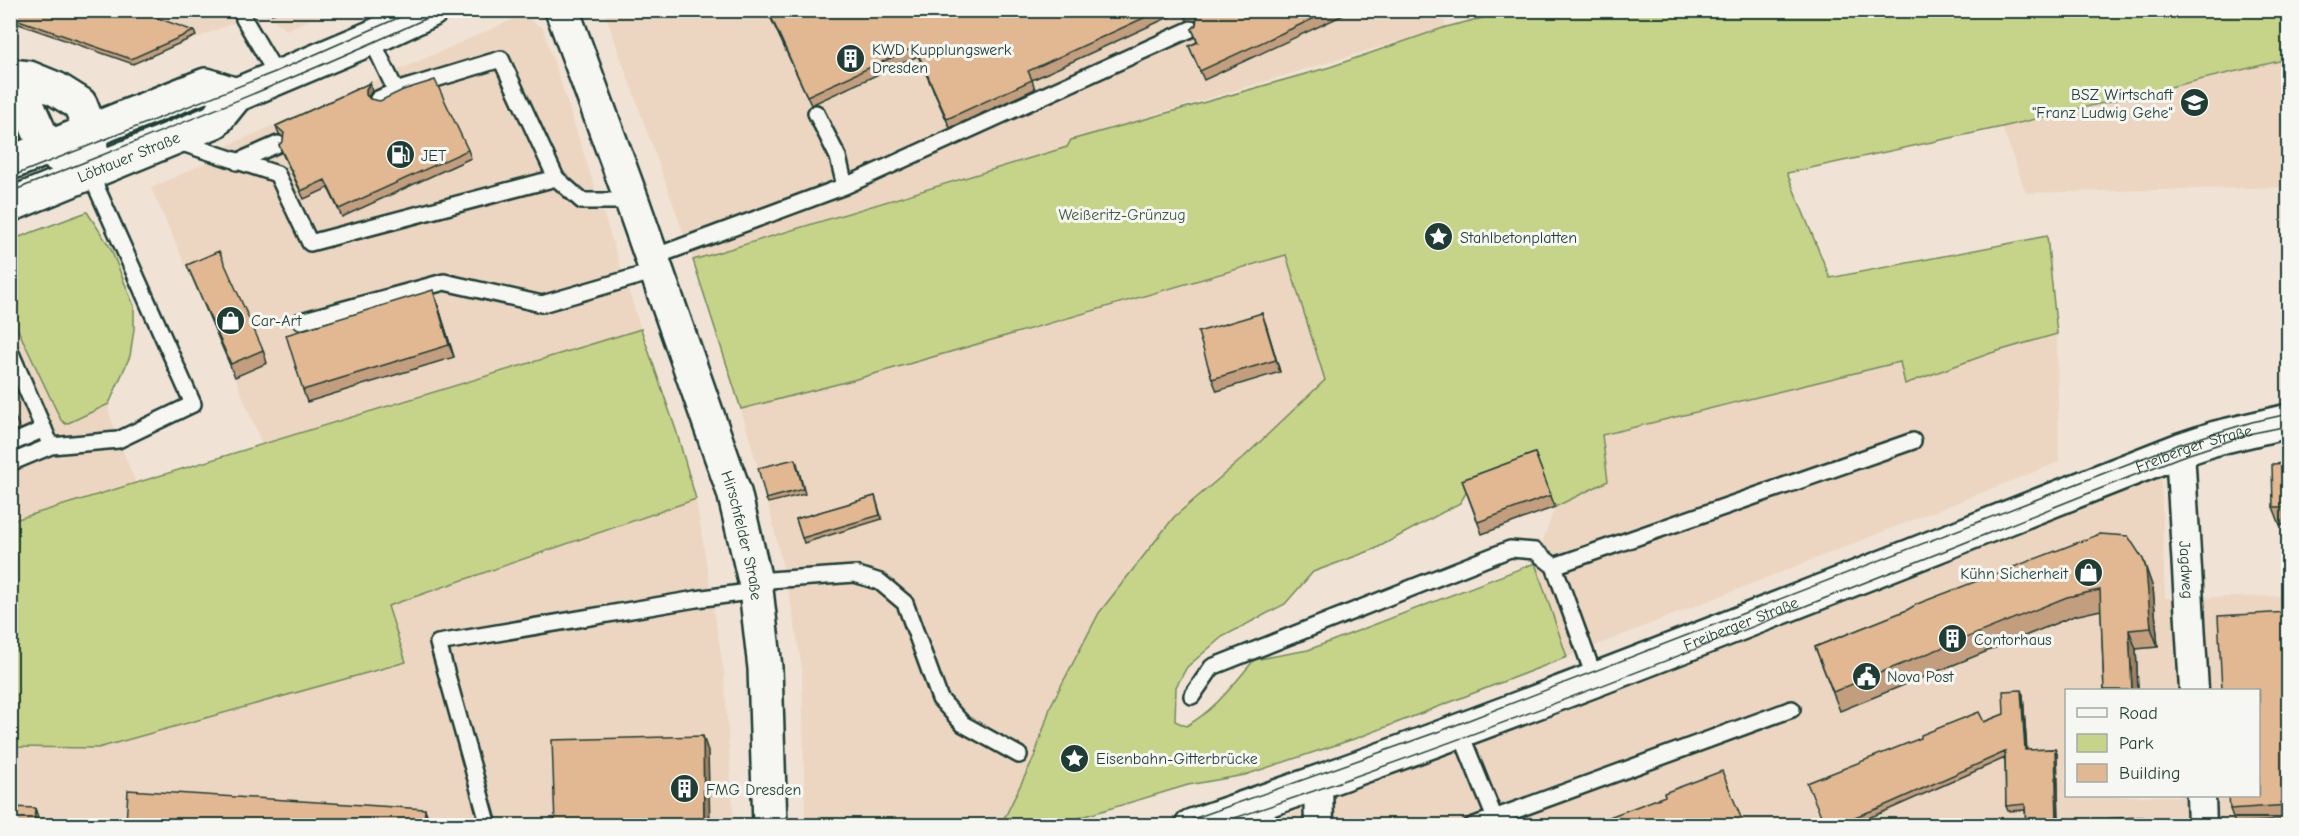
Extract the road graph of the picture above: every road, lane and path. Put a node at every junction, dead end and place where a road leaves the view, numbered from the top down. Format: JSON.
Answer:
{"nodes":[{"id":1,"x":242,"y":10,"type":"edge"},
{"id":2,"x":431,"y":10,"type":"edge"},
{"id":3,"x":562,"y":10,"type":"edge"},
{"id":4,"x":1191,"y":29,"type":"edge"},
{"id":5,"x":371,"y":38,"type":"junction"},
{"id":6,"x":10,"y":76,"type":"edge"},
{"id":7,"x":278,"y":77,"type":"junction"},
{"id":8,"x":10,"y":84,"type":"edge"},
{"id":9,"x":396,"y":91,"type":"junction"},
{"id":10,"x":236,"y":94,"type":"junction"},
{"id":11,"x":378,"y":99,"type":"edge"},
{"id":12,"x":816,"y":113,"type":"dead end"},
{"id":13,"x":91,"y":132,"type":"junction"},
{"id":14,"x":172,"y":140,"type":"junction"},
{"id":15,"x":278,"y":144,"type":"edge"},
{"id":16,"x":46,"y":149,"type":"junction"},
{"id":17,"x":237,"y":162,"type":"junction"},
{"id":18,"x":10,"y":164,"type":"edge"},
{"id":19,"x":90,"y":173,"type":"junction"},
{"id":20,"x":556,"y":178,"type":"junction"},
{"id":21,"x":845,"y":186,"type":"junction"},
{"id":22,"x":632,"y":201,"type":"junction"},
{"id":23,"x":10,"y":206,"type":"edge"},
{"id":24,"x":654,"y":265,"type":"junction"},
{"id":25,"x":301,"y":321,"type":"dead end"},
{"id":26,"x":10,"y":351,"type":"edge"},
{"id":27,"x":2289,"y":421,"type":"edge"},
{"id":28,"x":44,"y":429,"type":"junction"},
{"id":29,"x":1913,"y":441,"type":"dead end"},
{"id":30,"x":10,"y":444,"type":"edge"},
{"id":31,"x":51,"y":446,"type":"junction"},
{"id":32,"x":2180,"y":450,"type":"junction"},
{"id":33,"x":10,"y":463,"type":"edge"},
{"id":34,"x":1554,"y":566,"type":"junction"},
{"id":35,"x":756,"y":586,"type":"junction"},
{"id":36,"x":1595,"y":679,"type":"junction"},
{"id":37,"x":2194,"y":689,"type":"edge"},
{"id":38,"x":1192,"y":696,"type":"dead end"},
{"id":39,"x":1792,"y":709,"type":"dead end"},
{"id":40,"x":1460,"y":732,"type":"junction"},
{"id":41,"x":1019,"y":755,"type":"dead end"},
{"id":42,"x":1318,"y":783,"type":"junction"},
{"id":43,"x":2200,"y":797,"type":"edge"},
{"id":44,"x":1496,"y":821,"type":"edge"},
{"id":45,"x":1311,"y":822,"type":"edge"},
{"id":46,"x":489,"y":825,"type":"edge"},
{"id":47,"x":770,"y":825,"type":"edge"},
{"id":48,"x":1192,"y":825,"type":"edge"},
{"id":49,"x":1472,"y":825,"type":"edge"},
{"id":50,"x":2202,"y":825,"type":"edge"}],
"edges":[{"from":1,"to":7,"type":"lane"},
{"from":2,"to":5,"type":"street"},
{"from":3,"to":22,"type":"street","name":"Hirschfelder Straße"},
{"from":4,"to":21,"type":"lane"},
{"from":5,"to":7,"type":"street"},
{"from":5,"to":9,"type":"lane"},
{"from":6,"to":13,"type":"street"},
{"from":7,"to":10,"type":"street"},
{"from":8,"to":16,"type":"street"},
{"from":9,"to":11,"type":"lane"},
{"from":9,"to":20,"type":"lane"},
{"from":10,"to":13,"type":"street"},
{"from":10,"to":14,"type":"street","name":"Löbtauer Straße"},
{"from":12,"to":21,"type":"lane"},
{"from":13,"to":16,"type":"street"},
{"from":13,"to":19,"type":"street"},
{"from":14,"to":17,"type":"lane"},
{"from":14,"to":19,"type":"street","name":"Löbtauer Straße"},
{"from":15,"to":17,"type":"lane"},
{"from":16,"to":18,"type":"street"},
{"from":16,"to":19,"type":"street"},
{"from":17,"to":20,"type":"lane"},
{"from":19,"to":23,"type":"street","name":"Löbtauer Straße"},
{"from":19,"to":31,"type":"lane"},
{"from":20,"to":22,"type":"lane"},
{"from":21,"to":24,"type":"lane"},
{"from":22,"to":24,"type":"street","name":"Hirschfelder Straße"},
{"from":24,"to":25,"type":"lane"},
{"from":24,"to":35,"type":"street","name":"Hirschfelder Straße"},
{"from":26,"to":28,"type":"lane"},
{"from":27,"to":32,"type":"street","name":"Freiberger Straße"},
{"from":28,"to":30,"type":"lane"},
{"from":28,"to":31,"type":"lane"},
{"from":29,"to":34,"type":"lane"},
{"from":31,"to":33,"type":"lane"},
{"from":32,"to":36,"type":"street","name":"Freiberger Straße"},
{"from":32,"to":37,"type":"street","name":"Jagdweg"},
{"from":34,"to":36,"type":"lane"},
{"from":34,"to":38,"type":"lane"},
{"from":35,"to":41,"type":"lane"},
{"from":35,"to":46,"type":"lane"},
{"from":35,"to":47,"type":"street","name":"Hirschfelder Straße"},
{"from":36,"to":40,"type":"street","name":"Freiberger Straße"},
{"from":39,"to":44,"type":"lane"},
{"from":40,"to":42,"type":"street","name":"Freiberger Straße"},
{"from":40,"to":44,"type":"lane"},
{"from":42,"to":45,"type":"street"},
{"from":42,"to":48,"type":"street","name":"Freiberger Straße"},
{"from":43,"to":50,"type":"street"},
{"from":44,"to":49,"type":"lane"}]}
